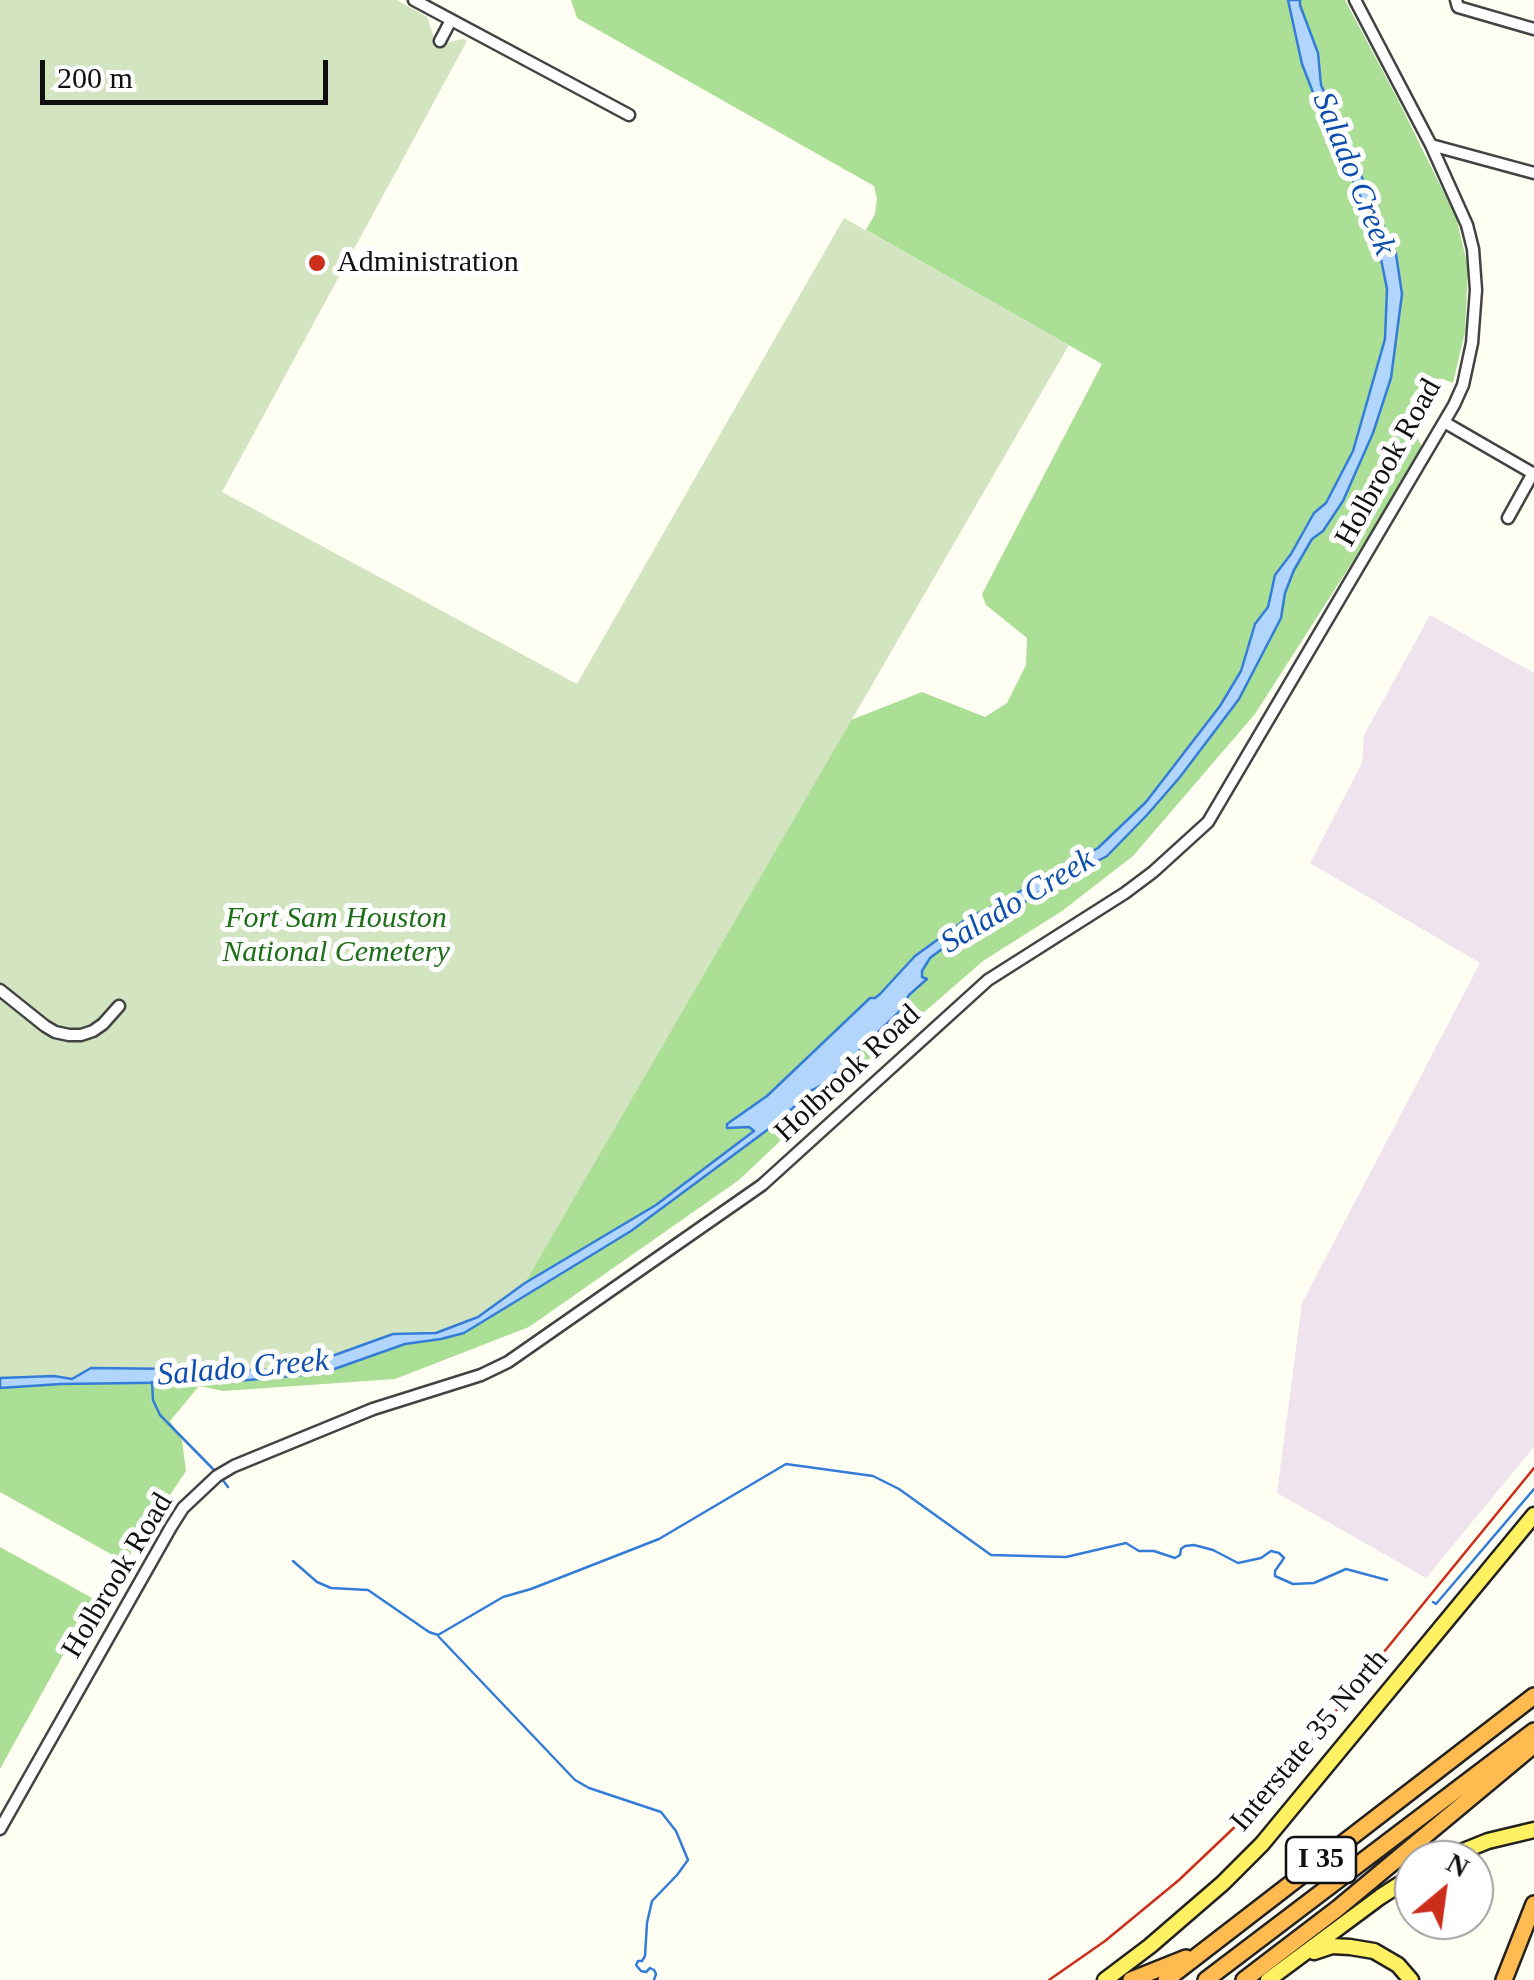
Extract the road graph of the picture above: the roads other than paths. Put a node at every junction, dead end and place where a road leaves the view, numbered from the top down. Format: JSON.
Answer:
{"nodes":[{"id":1,"x":414,"y":0,"type":"edge"},
{"id":2,"x":1355,"y":0,"type":"edge"},
{"id":3,"x":1457,"y":4,"type":"edge"},
{"id":4,"x":452,"y":20,"type":"junction"},
{"id":5,"x":1534,"y":29,"type":"edge"},
{"id":6,"x":440,"y":40,"type":"dead end"},
{"id":7,"x":629,"y":115,"type":"dead end"},
{"id":8,"x":1432,"y":145,"type":"junction"},
{"id":9,"x":1534,"y":172,"type":"edge"},
{"id":10,"x":1444,"y":422,"type":"junction"},
{"id":11,"x":1534,"y":473,"type":"edge"},
{"id":12,"x":1508,"y":518,"type":"dead end"},
{"id":13,"x":0,"y":990,"type":"edge"},
{"id":14,"x":120,"y":1006,"type":"dead end"},
{"id":15,"x":1534,"y":1515,"type":"edge"},
{"id":16,"x":1534,"y":1696,"type":"edge"},
{"id":17,"x":1534,"y":1731,"type":"edge"},
{"id":18,"x":1534,"y":1745,"type":"edge"},
{"id":19,"x":0,"y":1829,"type":"edge"},
{"id":20,"x":1534,"y":1830,"type":"edge"},
{"id":21,"x":1492,"y":1840,"type":"edge"},
{"id":22,"x":1394,"y":1888,"type":"edge"},
{"id":23,"x":1534,"y":1904,"type":"edge"},
{"id":24,"x":1204,"y":1951,"type":"junction"},
{"id":25,"x":1299,"y":1958,"type":"junction"},
{"id":26,"x":1105,"y":1980,"type":"edge"},
{"id":27,"x":1131,"y":1980,"type":"edge"},
{"id":28,"x":1166,"y":1980,"type":"edge"},
{"id":29,"x":1206,"y":1980,"type":"edge"},
{"id":30,"x":1244,"y":1980,"type":"edge"},
{"id":31,"x":1268,"y":1980,"type":"edge"},
{"id":32,"x":1411,"y":1980,"type":"edge"},
{"id":33,"x":1504,"y":1980,"type":"edge"}],
"edges":[{"from":1,"to":4,"type":"street"},
{"from":2,"to":8,"type":"street","name":"Holbrook Road"},
{"from":3,"to":5,"type":"street"},
{"from":4,"to":6,"type":"street"},
{"from":4,"to":7,"type":"street"},
{"from":8,"to":9,"type":"street"},
{"from":8,"to":10,"type":"street","name":"Holbrook Road"},
{"from":10,"to":11,"type":"street"},
{"from":10,"to":19,"type":"street","name":"Holbrook Road"},
{"from":11,"to":12,"type":"street"},
{"from":13,"to":14,"type":"street"},
{"from":15,"to":26,"type":"main road","name":"Interstate 35 North"},
{"from":16,"to":24,"type":"highway","number":"I 35"},
{"from":17,"to":29,"type":"highway","number":"I 35"},
{"from":18,"to":30,"type":"highway"},
{"from":20,"to":21,"type":"main road"},
{"from":22,"to":25,"type":"main road"},
{"from":23,"to":33,"type":"highway"},
{"from":24,"to":27,"type":"highway"},
{"from":24,"to":28,"type":"highway","number":"I 35"},
{"from":25,"to":31,"type":"main road"},
{"from":25,"to":32,"type":"main road"}]}
